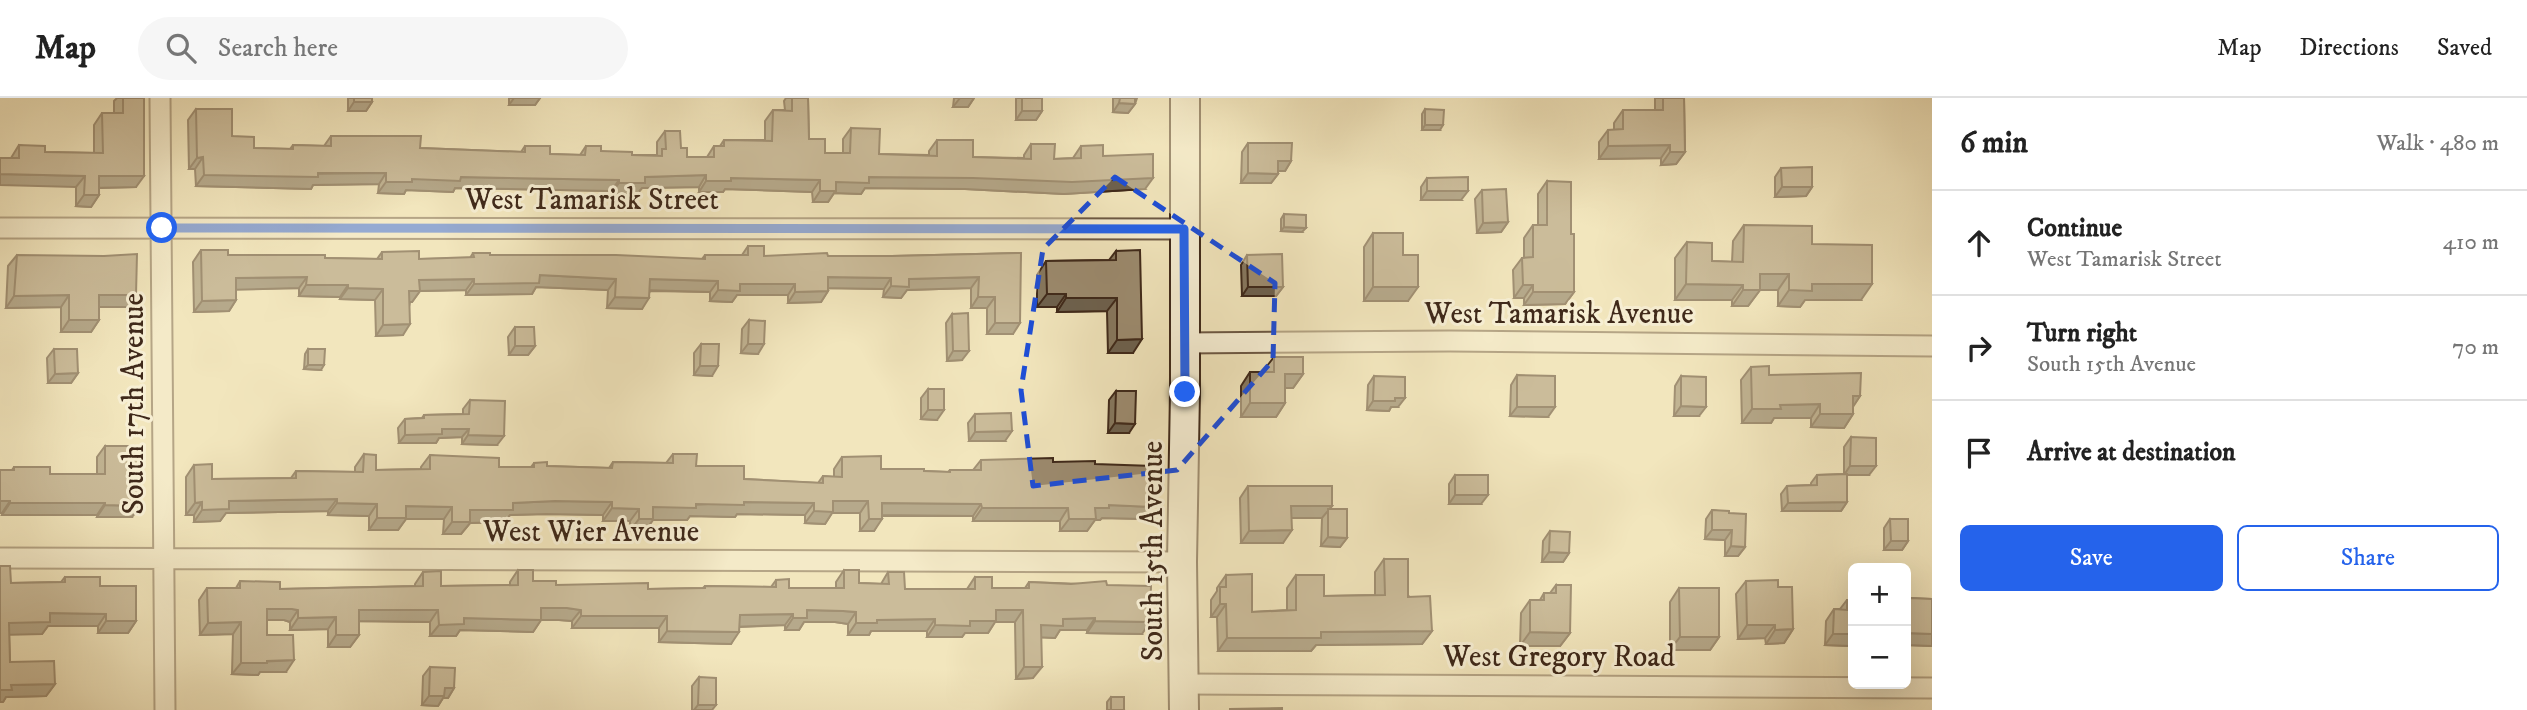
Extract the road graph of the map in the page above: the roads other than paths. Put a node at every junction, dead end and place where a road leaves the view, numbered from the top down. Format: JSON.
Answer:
{"nodes":[{"id":1,"x":160,"y":98,"type":"edge"},
{"id":2,"x":1185,"y":98,"type":"edge"},
{"id":3,"x":0,"y":228,"type":"edge"},
{"id":4,"x":162,"y":228,"type":"junction"},
{"id":5,"x":1184,"y":229,"type":"junction"},
{"id":6,"x":1185,"y":342,"type":"junction"},
{"id":7,"x":1932,"y":346,"type":"edge"},
{"id":8,"x":0,"y":558,"type":"edge"},
{"id":9,"x":164,"y":559,"type":"junction"},
{"id":10,"x":1182,"y":562,"type":"junction"},
{"id":11,"x":1932,"y":688,"type":"edge"},
{"id":12,"x":1185,"y":697,"type":"edge"},
{"id":13,"x":165,"y":710,"type":"edge"}],
"edges":[{"from":1,"to":4,"type":"street","name":"South 17th Avenue"},
{"from":2,"to":5,"type":"street","name":"South 15th Avenue"},
{"from":3,"to":4,"type":"street","name":"West Tamarisk Street"},
{"from":4,"to":5,"type":"street","name":"West Tamarisk Street"},
{"from":4,"to":9,"type":"street","name":"South 17th Avenue"},
{"from":5,"to":6,"type":"street","name":"South 15th Avenue"},
{"from":6,"to":7,"type":"street","name":"West Tamarisk Avenue"},
{"from":6,"to":10,"type":"street","name":"South 15th Avenue"},
{"from":8,"to":9,"type":"street","name":"West Wier Avenue"},
{"from":9,"to":10,"type":"street","name":"West Wier Avenue"},
{"from":9,"to":13,"type":"street","name":"South 17th Avenue"},
{"from":10,"to":12,"type":"street","name":"South 15th Avenue"},
{"from":11,"to":12,"type":"street","name":"West Gregory Road"}]}
